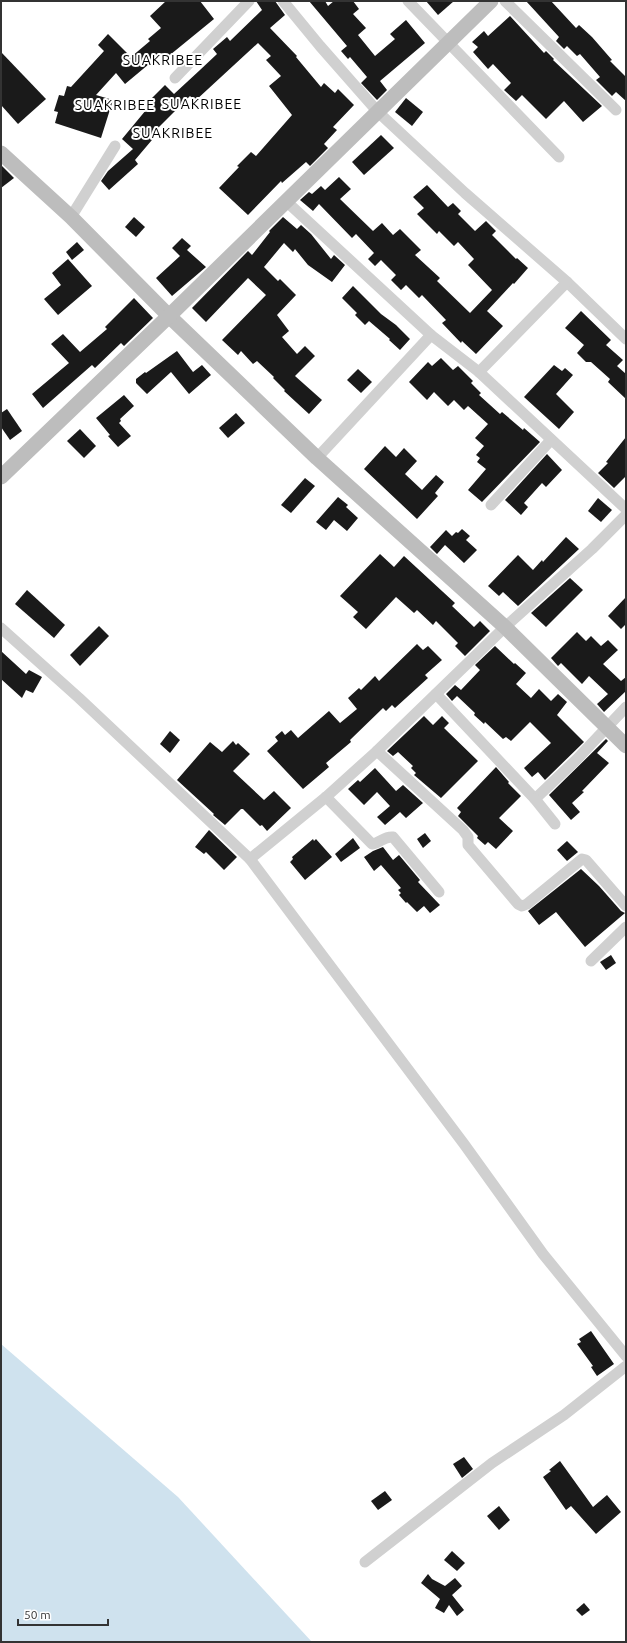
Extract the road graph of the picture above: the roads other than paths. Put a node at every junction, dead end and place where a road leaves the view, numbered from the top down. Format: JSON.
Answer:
{"nodes":[{"id":1,"x":249,"y":1,"type":"edge"},
{"id":2,"x":283,"y":1,"type":"edge"},
{"id":3,"x":408,"y":1,"type":"edge"},
{"id":4,"x":491,"y":1,"type":"edge"},
{"id":5,"x":505,"y":1,"type":"edge"},
{"id":6,"x":448,"y":42,"type":"junction"},
{"id":7,"x":175,"y":78,"type":"dead end"},
{"id":8,"x":616,"y":110,"type":"dead end"},
{"id":9,"x":378,"y":112,"type":"junction"},
{"id":10,"x":115,"y":146,"type":"dead end"},
{"id":11,"x":1,"y":153,"type":"edge"},
{"id":12,"x":559,"y":157,"type":"dead end"},
{"id":13,"x":287,"y":202,"type":"junction"},
{"id":14,"x":71,"y":217,"type":"junction"},
{"id":15,"x":567,"y":282,"type":"junction"},
{"id":16,"x":169,"y":316,"type":"junction"},
{"id":17,"x":431,"y":335,"type":"junction"},
{"id":18,"x":626,"y":338,"type":"edge"},
{"id":19,"x":479,"y":372,"type":"junction"},
{"id":20,"x":551,"y":440,"type":"junction"},
{"id":21,"x":317,"y":458,"type":"junction"},
{"id":22,"x":1,"y":477,"type":"edge"},
{"id":23,"x":491,"y":505,"type":"dead end"},
{"id":24,"x":626,"y":509,"type":"edge"},
{"id":25,"x":626,"y":515,"type":"edge"},
{"id":26,"x":1,"y":628,"type":"edge"},
{"id":27,"x":505,"y":628,"type":"junction"},
{"id":28,"x":436,"y":694,"type":"junction"},
{"id":29,"x":626,"y":707,"type":"edge"},
{"id":30,"x":606,"y":727,"type":"junction"},
{"id":31,"x":626,"y":746,"type":"edge"},
{"id":32,"x":377,"y":752,"type":"junction"},
{"id":33,"x":326,"y":797,"type":"junction"},
{"id":34,"x":535,"y":799,"type":"junction"},
{"id":35,"x":555,"y":824,"type":"dead end"},
{"id":36,"x":250,"y":859,"type":"junction"},
{"id":37,"x":439,"y":892,"type":"dead end"},
{"id":38,"x":626,"y":906,"type":"edge"},
{"id":39,"x":626,"y":927,"type":"edge"},
{"id":40,"x":591,"y":961,"type":"dead end"},
{"id":41,"x":626,"y":1356,"type":"edge"},
{"id":42,"x":626,"y":1366,"type":"edge"},
{"id":43,"x":365,"y":1562,"type":"dead end"}],
"edges":[{"from":1,"to":7,"type":"street"},
{"from":2,"to":9,"type":"street"},
{"from":3,"to":6,"type":"street"},
{"from":4,"to":6,"type":"street"},
{"from":5,"to":8,"type":"street"},
{"from":6,"to":9,"type":"street"},
{"from":6,"to":12,"type":"street"},
{"from":9,"to":13,"type":"street"},
{"from":9,"to":15,"type":"street"},
{"from":10,"to":14,"type":"street"},
{"from":11,"to":14,"type":"street"},
{"from":13,"to":16,"type":"street"},
{"from":13,"to":17,"type":"street"},
{"from":14,"to":16,"type":"street"},
{"from":15,"to":18,"type":"street"},
{"from":15,"to":19,"type":"street"},
{"from":16,"to":21,"type":"street"},
{"from":16,"to":22,"type":"street"},
{"from":17,"to":19,"type":"street"},
{"from":17,"to":21,"type":"street"},
{"from":19,"to":20,"type":"street"},
{"from":20,"to":23,"type":"street"},
{"from":20,"to":24,"type":"street"},
{"from":21,"to":27,"type":"street"},
{"from":25,"to":27,"type":"street"},
{"from":26,"to":36,"type":"street"},
{"from":27,"to":28,"type":"street"},
{"from":27,"to":30,"type":"street"},
{"from":28,"to":32,"type":"street"},
{"from":28,"to":34,"type":"street"},
{"from":29,"to":30,"type":"street"},
{"from":30,"to":31,"type":"street"},
{"from":30,"to":34,"type":"street"},
{"from":32,"to":33,"type":"street"},
{"from":32,"to":38,"type":"street"},
{"from":33,"to":36,"type":"street"},
{"from":33,"to":37,"type":"street"},
{"from":34,"to":35,"type":"street"},
{"from":36,"to":41,"type":"street"},
{"from":39,"to":40,"type":"street"},
{"from":42,"to":43,"type":"street"}]}
